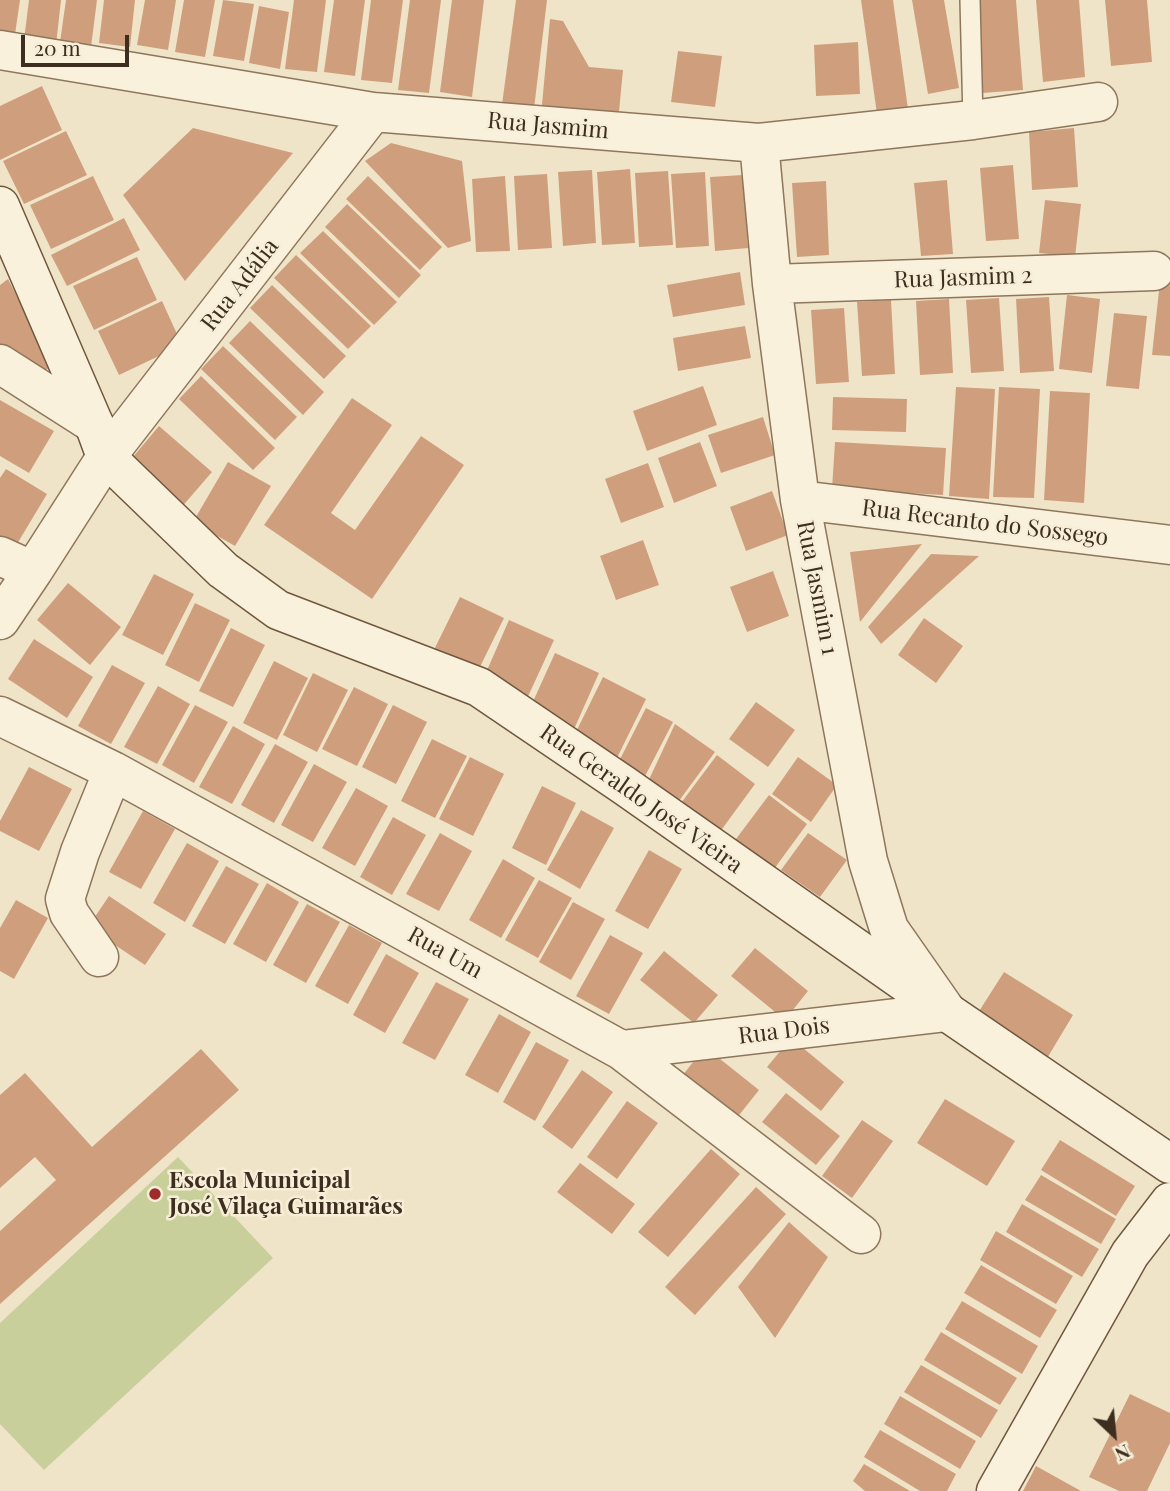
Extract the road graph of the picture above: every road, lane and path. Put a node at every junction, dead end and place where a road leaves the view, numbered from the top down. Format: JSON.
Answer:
{"nodes":[{"id":1,"x":970,"y":0,"type":"edge"},
{"id":2,"x":0,"y":50,"type":"edge"},
{"id":3,"x":1098,"y":102,"type":"dead end"},
{"id":4,"x":373,"y":112,"type":"junction"},
{"id":5,"x":974,"y":120,"type":"junction"},
{"id":6,"x":759,"y":143,"type":"junction"},
{"id":7,"x":0,"y":206,"type":"edge"},
{"id":8,"x":1154,"y":271,"type":"dead end"},
{"id":9,"x":772,"y":284,"type":"junction"},
{"id":10,"x":0,"y":364,"type":"edge"},
{"id":11,"x":100,"y":441,"type":"junction"},
{"id":12,"x":800,"y":500,"type":"junction"},
{"id":13,"x":1170,"y":545,"type":"edge"},
{"id":14,"x":17,"y":564,"type":"edge"},
{"id":15,"x":0,"y":620,"type":"edge"},
{"id":16,"x":0,"y":716,"type":"edge"},
{"id":17,"x":113,"y":771,"type":"junction"},
{"id":18,"x":99,"y":957,"type":"dead end"},
{"id":19,"x":947,"y":1012,"type":"junction"},
{"id":20,"x":621,"y":1050,"type":"junction"},
{"id":21,"x":1170,"y":1164,"type":"edge"},
{"id":22,"x":1170,"y":1202,"type":"edge"},
{"id":23,"x":862,"y":1234,"type":"dead end"},
{"id":24,"x":996,"y":1491,"type":"edge"}],
"edges":[{"from":1,"to":5,"type":"lane"},
{"from":2,"to":4,"type":"street","name":"Rua Jasmim"},
{"from":3,"to":5,"type":"street","name":"Rua Jasmim"},
{"from":4,"to":6,"type":"street","name":"Rua Jasmim"},
{"from":4,"to":11,"type":"street","name":"Rua Adália"},
{"from":5,"to":6,"type":"street","name":"Rua Jasmim"},
{"from":6,"to":9,"type":"street","name":"Rua Jasmim 1"},
{"from":7,"to":11,"type":"street"},
{"from":8,"to":9,"type":"street","name":"Rua Jasmim 2"},
{"from":9,"to":12,"type":"street","name":"Rua Jasmim 1"},
{"from":10,"to":11,"type":"street"},
{"from":11,"to":14,"type":"street","name":"Rua Adália"},
{"from":11,"to":19,"type":"street","name":"Rua Geraldo José Vieira"},
{"from":12,"to":13,"type":"street","name":"Rua Recanto do Sossego"},
{"from":12,"to":19,"type":"street","name":"Rua Jasmim 1"},
{"from":14,"to":15,"type":"street","name":"Rua Adália"},
{"from":16,"to":17,"type":"street","name":"Rua Um"},
{"from":17,"to":18,"type":"street"},
{"from":17,"to":20,"type":"street","name":"Rua Um"},
{"from":19,"to":20,"type":"street","name":"Rua Dois"},
{"from":19,"to":21,"type":"street","name":"Rua Geraldo José Vieira"},
{"from":20,"to":23,"type":"street","name":"Rua Um"},
{"from":22,"to":24,"type":"street"}]}
